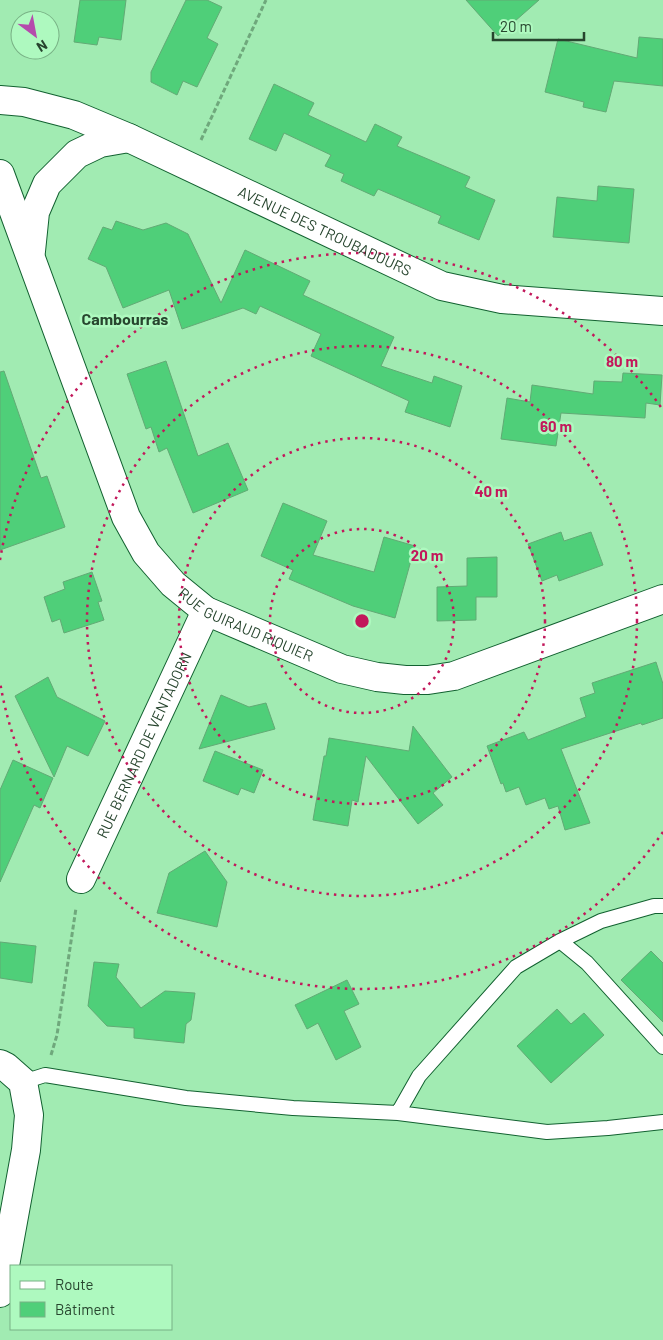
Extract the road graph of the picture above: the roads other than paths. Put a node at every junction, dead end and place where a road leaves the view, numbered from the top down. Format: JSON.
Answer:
{"nodes":[{"id":1,"x":0,"y":100,"type":"edge"},
{"id":2,"x":129,"y":138,"type":"junction"},
{"id":3,"x":0,"y":174,"type":"edge"},
{"id":4,"x":30,"y":260,"type":"junction"},
{"id":5,"x":663,"y":311,"type":"edge"},
{"id":6,"x":663,"y":599,"type":"edge"},
{"id":7,"x":206,"y":611,"type":"junction"},
{"id":8,"x":81,"y":879,"type":"dead end"},
{"id":9,"x":663,"y":906,"type":"edge"},
{"id":10,"x":560,"y":941,"type":"junction"},
{"id":11,"x":663,"y":1047,"type":"edge"},
{"id":12,"x":0,"y":1064,"type":"edge"},
{"id":13,"x":24,"y":1082,"type":"junction"},
{"id":14,"x":398,"y":1113,"type":"junction"},
{"id":15,"x":663,"y":1122,"type":"edge"},
{"id":16,"x":0,"y":1292,"type":"edge"}],
"edges":[{"from":1,"to":2,"type":"street","name":"AVENUE DES TROUBADOURS"},
{"from":2,"to":4,"type":"street","name":"RUE GUIRAUD RIQUIER"},
{"from":2,"to":5,"type":"street","name":"AVENUE DES TROUBADOURS"},
{"from":3,"to":4,"type":"street","name":"RUE GUIRAUD RIQUIER"},
{"from":4,"to":7,"type":"street","name":"RUE GUIRAUD RIQUIER"},
{"from":6,"to":7,"type":"street","name":"RUE GUIRAUD RIQUIER"},
{"from":7,"to":8,"type":"street","name":"RUE BERNARD DE VENTADORN"},
{"from":9,"to":10,"type":"lane"},
{"from":10,"to":11,"type":"lane"},
{"from":10,"to":14,"type":"lane"},
{"from":12,"to":13,"type":"street"},
{"from":13,"to":14,"type":"lane"},
{"from":13,"to":16,"type":"street"},
{"from":14,"to":15,"type":"lane"}]}
